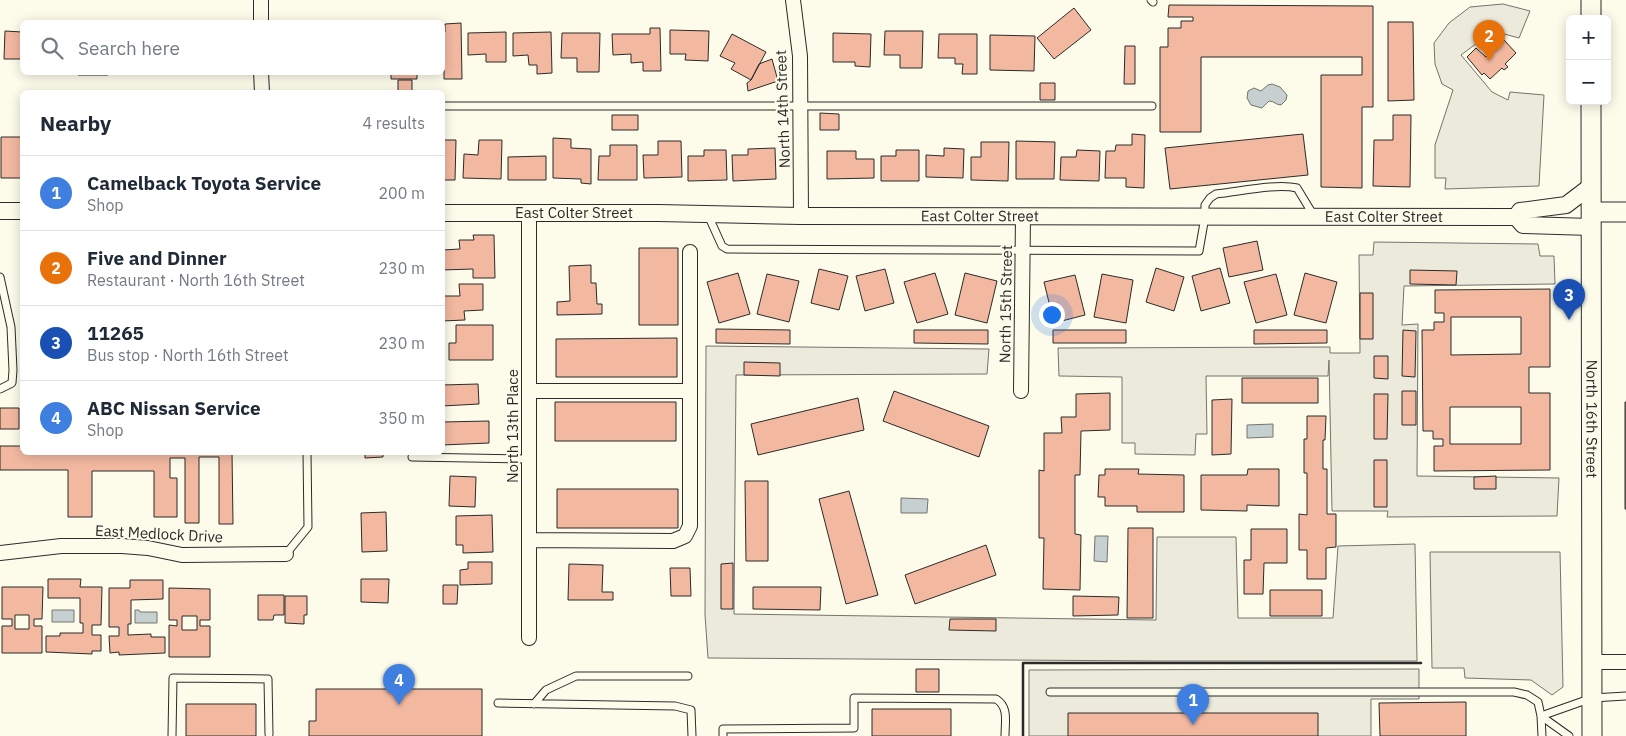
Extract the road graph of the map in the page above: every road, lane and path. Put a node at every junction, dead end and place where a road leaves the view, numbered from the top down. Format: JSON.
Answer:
{"nodes":[{"id":1,"x":261,"y":0,"type":"edge"},
{"id":2,"x":793,"y":0,"type":"edge"},
{"id":3,"x":1591,"y":0,"type":"edge"},
{"id":4,"x":1591,"y":15,"type":"edge"},
{"id":5,"x":261,"y":20,"type":"edge"},
{"id":6,"x":262,"y":75,"type":"edge"},
{"id":7,"x":262,"y":90,"type":"edge"},
{"id":8,"x":1591,"y":105,"type":"edge"},
{"id":9,"x":445,"y":106,"type":"edge"},
{"id":10,"x":1152,"y":106,"type":"dead end"},
{"id":11,"x":801,"y":107,"type":"junction"},
{"id":12,"x":1592,"y":186,"type":"junction"},
{"id":13,"x":0,"y":211,"type":"edge"},
{"id":14,"x":20,"y":211,"type":"edge"},
{"id":15,"x":1626,"y":212,"type":"edge"},
{"id":16,"x":445,"y":213,"type":"edge"},
{"id":17,"x":529,"y":213,"type":"junction"},
{"id":18,"x":708,"y":214,"type":"junction"},
{"id":19,"x":802,"y":216,"type":"junction"},
{"id":20,"x":1023,"y":217,"type":"junction"},
{"id":21,"x":1205,"y":217,"type":"junction"},
{"id":22,"x":1315,"y":217,"type":"junction"},
{"id":23,"x":1516,"y":217,"type":"junction"},
{"id":24,"x":1592,"y":220,"type":"junction"},
{"id":25,"x":1023,"y":250,"type":"junction"},
{"id":26,"x":690,"y":252,"type":"dead end"},
{"id":27,"x":0,"y":277,"type":"edge"},
{"id":28,"x":0,"y":389,"type":"edge"},
{"id":29,"x":529,"y":391,"type":"junction"},
{"id":30,"x":690,"y":391,"type":"junction"},
{"id":31,"x":1021,"y":391,"type":"dead end"},
{"id":32,"x":307,"y":455,"type":"edge"},
{"id":33,"x":412,"y":457,"type":"dead end"},
{"id":34,"x":529,"y":459,"type":"junction"},
{"id":35,"x":529,"y":540,"type":"junction"},
{"id":36,"x":0,"y":553,"type":"edge"},
{"id":37,"x":286,"y":554,"type":"joint"},
{"id":38,"x":529,"y":638,"type":"dead end"},
{"id":39,"x":1592,"y":662,"type":"junction"},
{"id":40,"x":1626,"y":662,"type":"edge"},
{"id":41,"x":688,"y":676,"type":"dead end"},
{"id":42,"x":1050,"y":692,"type":"dead end"},
{"id":43,"x":1626,"y":696,"type":"edge"},
{"id":44,"x":1592,"y":698,"type":"junction"},
{"id":45,"x":498,"y":703,"type":"dead end"},
{"id":46,"x":534,"y":704,"type":"junction"},
{"id":47,"x":1542,"y":716,"type":"junction"},
{"id":48,"x":854,"y":732,"type":"edge"},
{"id":49,"x":269,"y":734,"type":"dead end"},
{"id":50,"x":172,"y":736,"type":"edge"},
{"id":51,"x":692,"y":736,"type":"edge"},
{"id":52,"x":723,"y":736,"type":"edge"},
{"id":53,"x":1005,"y":736,"type":"edge"},
{"id":54,"x":1542,"y":736,"type":"edge"},
{"id":55,"x":1569,"y":736,"type":"edge"},
{"id":56,"x":1592,"y":736,"type":"edge"}],
"edges":[{"from":1,"to":5,"type":"street"},
{"from":2,"to":11,"type":"street","name":"North 14th Street"},
{"from":3,"to":4,"type":"main road"},
{"from":6,"to":7,"type":"street"},
{"from":8,"to":12,"type":"main road","name":"North 16th Street"},
{"from":9,"to":11,"type":"lane"},
{"from":10,"to":11,"type":"lane"},
{"from":11,"to":19,"type":"street","name":"North 14th Street"},
{"from":12,"to":23,"type":"street","name":"East Colter Street"},
{"from":12,"to":24,"type":"main road","name":"North 16th Street"},
{"from":13,"to":14,"type":"street"},
{"from":15,"to":24,"type":"main road","name":"East Colter Street"},
{"from":16,"to":17,"type":"street","name":"East Colter Street"},
{"from":17,"to":18,"type":"street","name":"East Colter Street"},
{"from":17,"to":29,"type":"street","name":"North 13th Place"},
{"from":18,"to":19,"type":"street","name":"East Colter Street"},
{"from":18,"to":25,"type":"lane"},
{"from":19,"to":20,"type":"street","name":"East Colter Street"},
{"from":20,"to":21,"type":"street","name":"East Colter Street"},
{"from":20,"to":25,"type":"street","name":"North 15th Street"},
{"from":21,"to":22,"type":"street","name":"East Colter Street"},
{"from":21,"to":22,"type":"lane"},
{"from":21,"to":25,"type":"lane"},
{"from":22,"to":23,"type":"street","name":"East Colter Street"},
{"from":23,"to":24,"type":"street","name":"East Colter Street"},
{"from":24,"to":39,"type":"main road","name":"North 16th Street"},
{"from":25,"to":31,"type":"street","name":"North 15th Street"},
{"from":26,"to":30,"type":"street"},
{"from":27,"to":28,"type":"lane"},
{"from":29,"to":30,"type":"street"},
{"from":29,"to":34,"type":"street","name":"North 13th Place"},
{"from":30,"to":35,"type":"street"},
{"from":32,"to":37,"type":"lane"},
{"from":33,"to":34,"type":"lane"},
{"from":34,"to":35,"type":"street","name":"North 13th Place"},
{"from":35,"to":38,"type":"street","name":"North 13th Place"},
{"from":36,"to":37,"type":"street","name":"East Medlock Drive"},
{"from":39,"to":40,"type":"street"},
{"from":39,"to":44,"type":"main road","name":"North 16th Street"},
{"from":41,"to":46,"type":"lane"},
{"from":42,"to":47,"type":"lane"},
{"from":43,"to":44,"type":"lane"},
{"from":44,"to":47,"type":"lane"},
{"from":44,"to":56,"type":"main road","name":"North 16th Street"},
{"from":45,"to":46,"type":"lane"},
{"from":46,"to":51,"type":"lane"},
{"from":47,"to":54,"type":"lane"},
{"from":47,"to":55,"type":"lane"},
{"from":48,"to":52,"type":"lane"},
{"from":48,"to":53,"type":"lane"},
{"from":49,"to":50,"type":"lane"}]}
